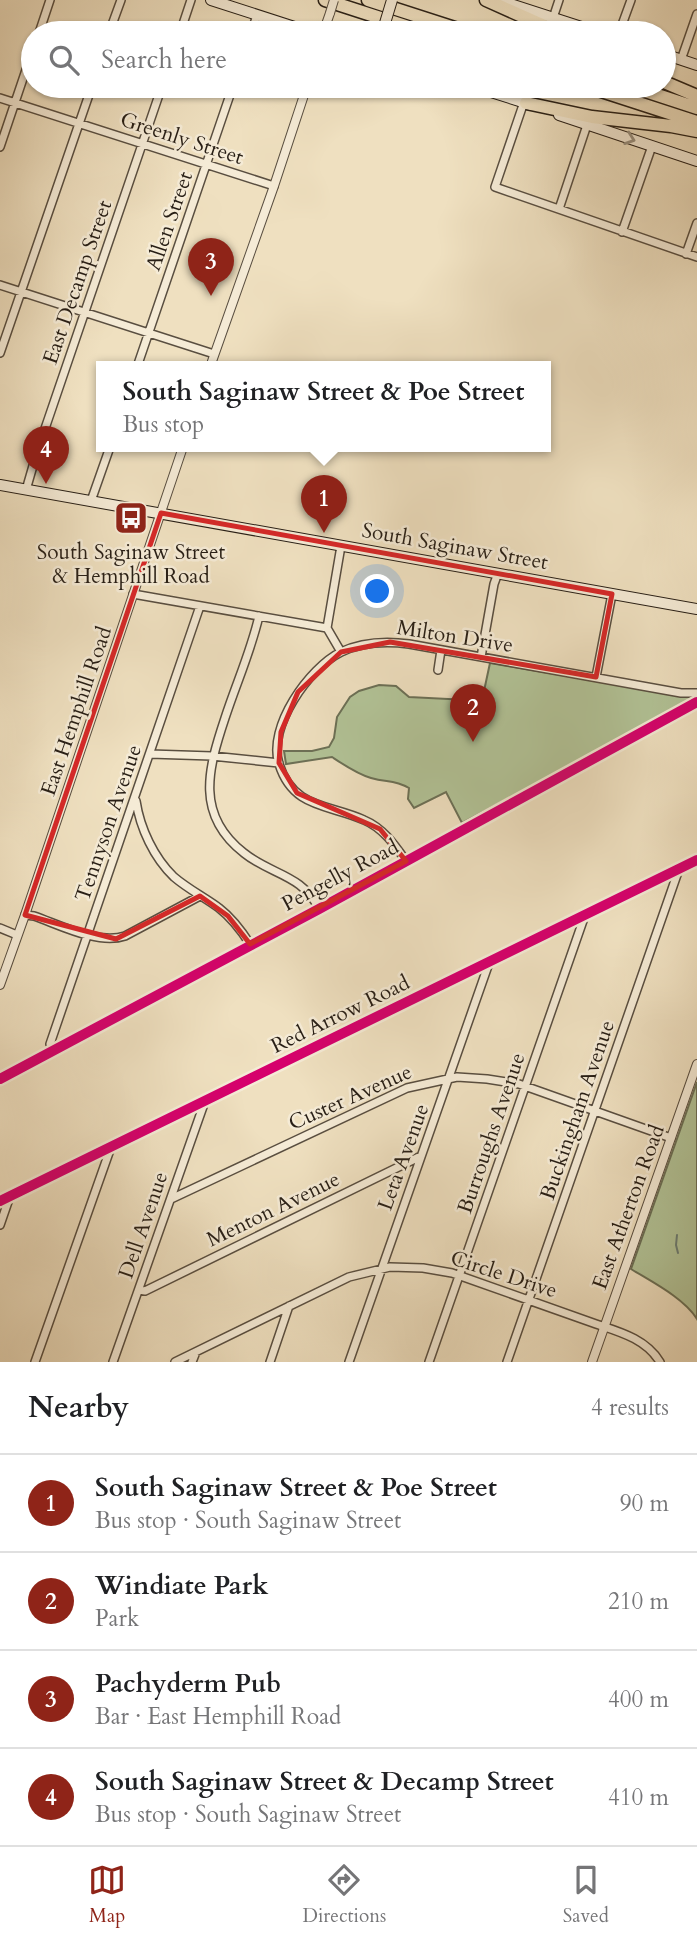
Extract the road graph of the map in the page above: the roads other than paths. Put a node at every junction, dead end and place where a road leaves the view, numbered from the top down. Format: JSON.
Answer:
{"nodes":[{"id":1,"x":50,"y":0,"type":"edge"},
{"id":2,"x":121,"y":0,"type":"edge"},
{"id":3,"x":191,"y":0,"type":"edge"},
{"id":4,"x":211,"y":0,"type":"edge"},
{"id":5,"x":326,"y":0,"type":"edge"},
{"id":6,"x":334,"y":0,"type":"edge"},
{"id":7,"x":368,"y":0,"type":"edge"},
{"id":8,"x":392,"y":0,"type":"edge"},
{"id":9,"x":486,"y":0,"type":"edge"},
{"id":10,"x":498,"y":0,"type":"edge"},
{"id":11,"x":559,"y":0,"type":"edge"},
{"id":12,"x":631,"y":0,"type":"edge"},
{"id":13,"x":230,"y":3,"type":"edge"},
{"id":14,"x":697,"y":14,"type":"edge"},
{"id":15,"x":257,"y":15,"type":"junction"},
{"id":16,"x":553,"y":18,"type":"junction"},
{"id":17,"x":43,"y":21,"type":"edge"},
{"id":18,"x":113,"y":21,"type":"edge"},
{"id":19,"x":184,"y":21,"type":"edge"},
{"id":20,"x":255,"y":21,"type":"edge"},
{"id":21,"x":276,"y":21,"type":"edge"},
{"id":22,"x":327,"y":21,"type":"edge"},
{"id":23,"x":386,"y":21,"type":"edge"},
{"id":24,"x":390,"y":21,"type":"edge"},
{"id":25,"x":433,"y":21,"type":"edge"},
{"id":26,"x":533,"y":21,"type":"edge"},
{"id":27,"x":562,"y":21,"type":"edge"},
{"id":28,"x":624,"y":21,"type":"edge"},
{"id":29,"x":676,"y":58,"type":"edge"},
{"id":30,"x":681,"y":60,"type":"junction"},
{"id":31,"x":697,"y":65,"type":"edge"},
{"id":32,"x":21,"y":85,"type":"edge"},
{"id":33,"x":676,"y":87,"type":"edge"},
{"id":34,"x":697,"y":96,"type":"edge"},
{"id":35,"x":0,"y":98,"type":"edge"},
{"id":36,"x":88,"y":98,"type":"edge"},
{"id":37,"x":158,"y":98,"type":"edge"},
{"id":38,"x":229,"y":98,"type":"edge"},
{"id":39,"x":303,"y":98,"type":"edge"},
{"id":40,"x":509,"y":98,"type":"edge"},
{"id":41,"x":623,"y":98,"type":"edge"},
{"id":42,"x":667,"y":98,"type":"edge"},
{"id":43,"x":15,"y":103,"type":"junction"},
{"id":44,"x":525,"y":103,"type":"junction"},
{"id":45,"x":697,"y":108,"type":"edge"},
{"id":46,"x":697,"y":122,"type":"edge"},
{"id":47,"x":79,"y":123,"type":"junction"},
{"id":48,"x":587,"y":125,"type":"junction"},
{"id":49,"x":697,"y":131,"type":"edge"},
{"id":50,"x":143,"y":144,"type":"junction"},
{"id":51,"x":652,"y":146,"type":"junction"},
{"id":52,"x":0,"y":147,"type":"edge"},
{"id":53,"x":697,"y":161,"type":"edge"},
{"id":54,"x":206,"y":164,"type":"junction"},
{"id":55,"x":274,"y":186,"type":"junction"},
{"id":56,"x":559,"y":209,"type":"junction"},
{"id":57,"x":697,"y":223,"type":"edge"},
{"id":58,"x":622,"y":232,"type":"junction"},
{"id":59,"x":686,"y":254,"type":"junction"},
{"id":60,"x":697,"y":257,"type":"edge"},
{"id":61,"x":0,"y":285,"type":"edge"},
{"id":62,"x":21,"y":292,"type":"junction"},
{"id":63,"x":85,"y":313,"type":"junction"},
{"id":64,"x":149,"y":333,"type":"junction"},
{"id":65,"x":0,"y":353,"type":"edge"},
{"id":66,"x":214,"y":355,"type":"junction"},
{"id":67,"x":139,"y":361,"type":"edge"},
{"id":68,"x":212,"y":361,"type":"edge"},
{"id":69,"x":108,"y":452,"type":"edge"},
{"id":70,"x":181,"y":452,"type":"edge"},
{"id":71,"x":0,"y":485,"type":"edge"},
{"id":72,"x":26,"y":490,"type":"junction"},
{"id":73,"x":91,"y":501,"type":"junction"},
{"id":74,"x":161,"y":513,"type":"junction"},
{"id":75,"x":341,"y":546,"type":"junction"},
{"id":76,"x":498,"y":573,"type":"junction"},
{"id":77,"x":133,"y":594,"type":"junction"},
{"id":78,"x":612,"y":594,"type":"junction"},
{"id":79,"x":200,"y":606,"type":"junction"},
{"id":80,"x":697,"y":609,"type":"edge"},
{"id":81,"x":259,"y":616,"type":"junction"},
{"id":82,"x":327,"y":628,"type":"junction"},
{"id":83,"x":440,"y":650,"type":"junction"},
{"id":84,"x":341,"y":652,"type":"junction"},
{"id":85,"x":481,"y":657,"type":"junction"},
{"id":86,"x":438,"y":670,"type":"dead end"},
{"id":87,"x":596,"y":677,"type":"junction"},
{"id":88,"x":697,"y":694,"type":"edge"},
{"id":89,"x":697,"y":702,"type":"edge"},
{"id":90,"x":150,"y":754,"type":"junction"},
{"id":91,"x":212,"y":757,"type":"junction"},
{"id":92,"x":279,"y":763,"type":"junction"},
{"id":93,"x":135,"y":797,"type":"junction"},
{"id":94,"x":697,"y":860,"type":"edge"},
{"id":95,"x":406,"y":861,"type":"junction"},
{"id":96,"x":679,"y":869,"type":"junction"},
{"id":97,"x":200,"y":896,"type":"junction"},
{"id":98,"x":319,"y":909,"type":"junction"},
{"id":99,"x":26,"y":915,"type":"junction"},
{"id":100,"x":586,"y":915,"type":"junction"},
{"id":101,"x":0,"y":928,"type":"edge"},
{"id":102,"x":17,"y":934,"type":"junction"},
{"id":103,"x":88,"y":934,"type":"junction"},
{"id":104,"x":250,"y":944,"type":"junction"},
{"id":105,"x":489,"y":963,"type":"junction"},
{"id":106,"x":0,"y":985,"type":"edge"},
{"id":107,"x":53,"y":1051,"type":"junction"},
{"id":108,"x":697,"y":1064,"type":"edge"},
{"id":109,"x":450,"y":1078,"type":"junction"},
{"id":110,"x":0,"y":1079,"type":"edge"},
{"id":111,"x":525,"y":1086,"type":"junction"},
{"id":112,"x":205,"y":1100,"type":"junction"},
{"id":113,"x":596,"y":1110,"type":"junction"},
{"id":114,"x":671,"y":1138,"type":"junction"},
{"id":115,"x":111,"y":1147,"type":"junction"},
{"id":116,"x":421,"y":1156,"type":"junction"},
{"id":117,"x":11,"y":1196,"type":"junction"},
{"id":118,"x":171,"y":1199,"type":"junction"},
{"id":119,"x":0,"y":1201,"type":"edge"},
{"id":120,"x":0,"y":1225,"type":"edge"},
{"id":121,"x":382,"y":1269,"type":"junction"},
{"id":122,"x":460,"y":1275,"type":"junction"},
{"id":123,"x":139,"y":1290,"type":"junction"},
{"id":124,"x":529,"y":1299,"type":"junction"},
{"id":125,"x":290,"y":1305,"type":"junction"},
{"id":126,"x":604,"y":1327,"type":"junction"},
{"id":127,"x":196,"y":1352,"type":"junction"},
{"id":128,"x":35,"y":1362,"type":"edge"},
{"id":129,"x":113,"y":1362,"type":"edge"},
{"id":130,"x":175,"y":1362,"type":"edge"},
{"id":131,"x":192,"y":1362,"type":"edge"},
{"id":132,"x":270,"y":1362,"type":"edge"},
{"id":133,"x":349,"y":1362,"type":"edge"},
{"id":134,"x":429,"y":1362,"type":"edge"},
{"id":135,"x":507,"y":1362,"type":"edge"},
{"id":136,"x":592,"y":1362,"type":"edge"},
{"id":137,"x":660,"y":1362,"type":"edge"}],
"edges":[{"from":1,"to":17,"type":"street"},
{"from":2,"to":18,"type":"street"},
{"from":3,"to":19,"type":"street"},
{"from":4,"to":13,"type":"main road"},
{"from":5,"to":24,"type":"highway"},
{"from":6,"to":22,"type":"street","bridge":true},
{"from":7,"to":25,"type":"highway"},
{"from":8,"to":23,"type":"main road","bridge":true},
{"from":9,"to":26,"type":"highway"},
{"from":10,"to":16,"type":"main road"},
{"from":11,"to":16,"type":"street"},
{"from":12,"to":28,"type":"street"},
{"from":13,"to":15,"type":"main road"},
{"from":14,"to":30,"type":"street"},
{"from":15,"to":20,"type":"street"},
{"from":15,"to":21,"type":"main road"},
{"from":16,"to":27,"type":"main road"},
{"from":29,"to":30,"type":"main road"},
{"from":30,"to":31,"type":"main road"},
{"from":32,"to":43,"type":"street"},
{"from":33,"to":34,"type":"highway"},
{"from":35,"to":43,"type":"street","name":"Greenly Street"},
{"from":36,"to":47,"type":"street"},
{"from":37,"to":50,"type":"street","name":"East Decamp Street"},
{"from":38,"to":54,"type":"street","name":"Allen Street"},
{"from":39,"to":55,"type":"street"},
{"from":40,"to":44,"type":"main road"},
{"from":41,"to":46,"type":"highway"},
{"from":42,"to":45,"type":"highway"},
{"from":43,"to":47,"type":"street","name":"Greenly Street"},
{"from":43,"to":52,"type":"street"},
{"from":44,"to":48,"type":"main road"},
{"from":44,"to":49,"type":"highway"},
{"from":44,"to":56,"type":"street"},
{"from":47,"to":50,"type":"street","name":"Greenly Street"},
{"from":47,"to":62,"type":"street"},
{"from":48,"to":51,"type":"main road","one_way":true},
{"from":48,"to":56,"type":"street"},
{"from":50,"to":54,"type":"street","name":"Greenly Street"},
{"from":50,"to":63,"type":"street","name":"East Decamp Street"},
{"from":51,"to":53,"type":"main road"},
{"from":51,"to":58,"type":"street"},
{"from":54,"to":55,"type":"street","name":"Greenly Street"},
{"from":54,"to":64,"type":"street","name":"Allen Street"},
{"from":55,"to":66,"type":"street"},
{"from":56,"to":58,"type":"street"},
{"from":57,"to":59,"type":"street"},
{"from":58,"to":59,"type":"street"},
{"from":59,"to":60,"type":"street"},
{"from":61,"to":62,"type":"street"},
{"from":62,"to":63,"type":"street"},
{"from":62,"to":65,"type":"street"},
{"from":63,"to":64,"type":"street"},
{"from":63,"to":72,"type":"street","name":"East Decamp Street"},
{"from":64,"to":66,"type":"street"},
{"from":64,"to":67,"type":"street","name":"Allen Street"},
{"from":66,"to":68,"type":"street"},
{"from":69,"to":73,"type":"street"},
{"from":70,"to":74,"type":"street","name":"East Hemphill Road"},
{"from":71,"to":72,"type":"main road","name":"South Saginaw Street"},
{"from":72,"to":73,"type":"main road","name":"South Saginaw Street"},
{"from":73,"to":74,"type":"main road","name":"South Saginaw Street"},
{"from":74,"to":75,"type":"main road","name":"South Saginaw Street"},
{"from":74,"to":77,"type":"street","name":"East Hemphill Road"},
{"from":75,"to":76,"type":"main road","name":"South Saginaw Street"},
{"from":75,"to":82,"type":"street"},
{"from":76,"to":78,"type":"main road","name":"South Saginaw Street"},
{"from":76,"to":85,"type":"street"},
{"from":77,"to":79,"type":"street"},
{"from":77,"to":99,"type":"street","name":"East Hemphill Road"},
{"from":78,"to":80,"type":"main road","name":"South Saginaw Street"},
{"from":78,"to":87,"type":"street"},
{"from":79,"to":81,"type":"street"},
{"from":79,"to":90,"type":"street","name":"Tennyson Avenue"},
{"from":81,"to":82,"type":"street"},
{"from":81,"to":91,"type":"street"},
{"from":82,"to":84,"type":"street"},
{"from":83,"to":84,"type":"street","name":"Milton Drive"},
{"from":83,"to":85,"type":"street","name":"Milton Drive"},
{"from":83,"to":86,"type":"street"},
{"from":84,"to":92,"type":"street","name":"Milton Drive"},
{"from":85,"to":87,"type":"street","name":"Milton Drive"},
{"from":87,"to":88,"type":"street","name":"Milton Drive"},
{"from":89,"to":95,"type":"street","name":"Pengelly Road"},
{"from":90,"to":91,"type":"street"},
{"from":90,"to":93,"type":"street","name":"Tennyson Avenue"},
{"from":91,"to":92,"type":"street"},
{"from":91,"to":98,"type":"street"},
{"from":92,"to":95,"type":"street"},
{"from":93,"to":97,"type":"street"},
{"from":93,"to":103,"type":"street","name":"Tennyson Avenue"},
{"from":94,"to":96,"type":"street","name":"Red Arrow Road"},
{"from":95,"to":98,"type":"street","name":"Pengelly Road"},
{"from":96,"to":100,"type":"street","name":"Red Arrow Road"},
{"from":96,"to":113,"type":"street","name":"Buckingham Avenue"},
{"from":97,"to":103,"type":"street"},
{"from":97,"to":104,"type":"street"},
{"from":98,"to":104,"type":"street","name":"Pengelly Road"},
{"from":99,"to":102,"type":"street","name":"East Hemphill Road"},
{"from":99,"to":103,"type":"street"},
{"from":100,"to":105,"type":"street","name":"Red Arrow Road"},
{"from":100,"to":111,"type":"street","name":"Burroughs Avenue"},
{"from":101,"to":102,"type":"street"},
{"from":102,"to":106,"type":"street","name":"East Hemphill Road"},
{"from":103,"to":107,"type":"street","name":"Tennyson Avenue"},
{"from":104,"to":107,"type":"street","name":"Pengelly Road"},
{"from":105,"to":109,"type":"street","name":"Leta Avenue"},
{"from":105,"to":112,"type":"street","name":"Red Arrow Road"},
{"from":107,"to":110,"type":"street","name":"Pengelly Road"},
{"from":108,"to":114,"type":"street","name":"East Atherton Road"},
{"from":109,"to":111,"type":"street","name":"Custer Avenue"},
{"from":109,"to":116,"type":"street","name":"Leta Avenue"},
{"from":109,"to":118,"type":"street","name":"Custer Avenue"},
{"from":111,"to":113,"type":"street","name":"Custer Avenue"},
{"from":111,"to":122,"type":"street","name":"Burroughs Avenue"},
{"from":112,"to":115,"type":"street","name":"Red Arrow Road"},
{"from":112,"to":118,"type":"street","name":"Dell Avenue"},
{"from":113,"to":114,"type":"street","name":"Custer Avenue"},
{"from":113,"to":124,"type":"street","name":"Buckingham Avenue"},
{"from":114,"to":126,"type":"street","name":"East Atherton Road"},
{"from":115,"to":117,"type":"street","name":"Red Arrow Road"},
{"from":115,"to":128,"type":"street"},
{"from":116,"to":121,"type":"street","name":"Leta Avenue"},
{"from":116,"to":123,"type":"street","name":"Menton Avenue"},
{"from":117,"to":119,"type":"street","name":"Red Arrow Road"},
{"from":117,"to":120,"type":"street"},
{"from":118,"to":123,"type":"street","name":"Dell Avenue"},
{"from":121,"to":122,"type":"street","name":"Circle Drive"},
{"from":121,"to":125,"type":"street","name":"Circle Drive"},
{"from":121,"to":133,"type":"street","name":"Leta Avenue"},
{"from":122,"to":124,"type":"street","name":"Circle Drive"},
{"from":122,"to":134,"type":"street","name":"Burroughs Avenue"},
{"from":123,"to":129,"type":"street","name":"Dell Avenue"},
{"from":124,"to":126,"type":"street","name":"Circle Drive"},
{"from":124,"to":135,"type":"street","name":"Buckingham Avenue"},
{"from":125,"to":127,"type":"street","name":"Circle Drive"},
{"from":125,"to":132,"type":"street"},
{"from":126,"to":136,"type":"street","name":"East Atherton Road"},
{"from":126,"to":137,"type":"street","name":"Circle Drive"},
{"from":127,"to":130,"type":"street","name":"Circle Drive"},
{"from":127,"to":131,"type":"street"}]}
